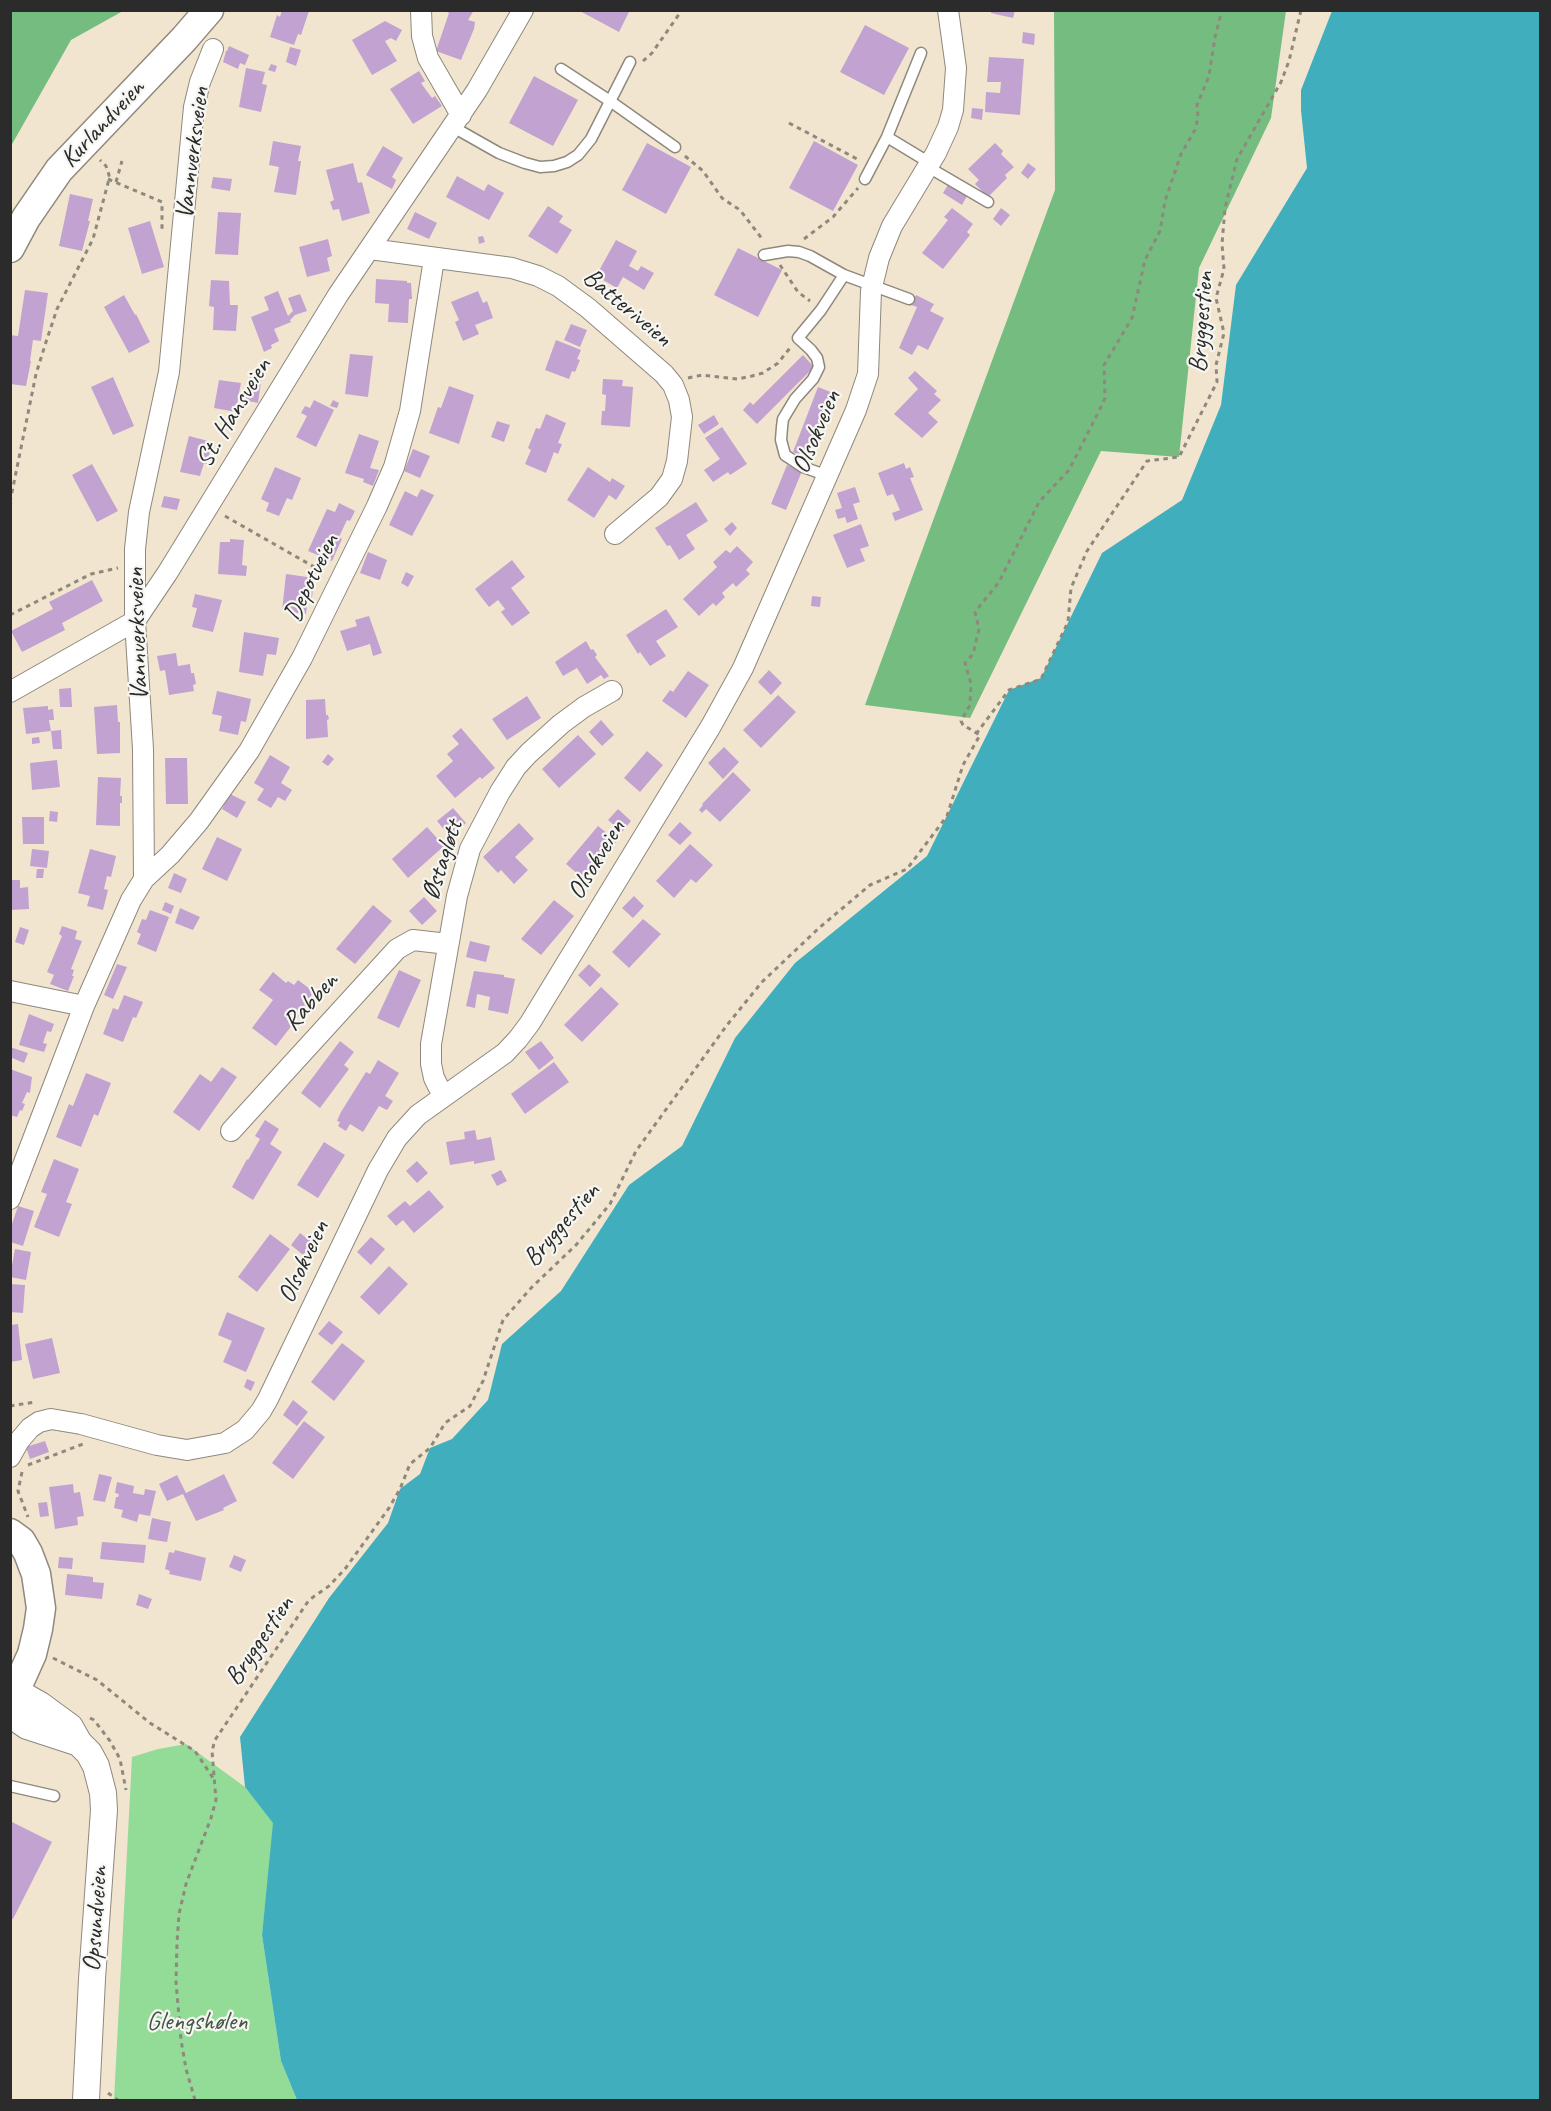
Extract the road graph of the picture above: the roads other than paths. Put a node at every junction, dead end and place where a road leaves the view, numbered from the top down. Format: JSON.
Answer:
{"nodes":[{"id":1,"x":208,"y":10,"type":"edge"},
{"id":2,"x":421,"y":10,"type":"edge"},
{"id":3,"x":523,"y":10,"type":"edge"},
{"id":4,"x":948,"y":10,"type":"edge"},
{"id":5,"x":213,"y":49,"type":"dead end"},
{"id":6,"x":921,"y":53,"type":"dead end"},
{"id":7,"x":628,"y":65,"type":"road end"},
{"id":8,"x":561,"y":69,"type":"dead end"},
{"id":9,"x":610,"y":101,"type":"junction"},
{"id":10,"x":457,"y":121,"type":"junction"},
{"id":11,"x":887,"y":137,"type":"junction"},
{"id":12,"x":675,"y":147,"type":"road end"},
{"id":13,"x":929,"y":165,"type":"junction"},
{"id":14,"x":865,"y":179,"type":"road end"},
{"id":15,"x":988,"y":202,"type":"dead end"},
{"id":16,"x":10,"y":248,"type":"edge"},
{"id":17,"x":370,"y":249,"type":"junction"},
{"id":18,"x":768,"y":255,"type":"road end"},
{"id":19,"x":434,"y":259,"type":"junction"},
{"id":20,"x":844,"y":275,"type":"junction"},
{"id":21,"x":872,"y":284,"type":"junction"},
{"id":22,"x":909,"y":300,"type":"dead end"},
{"id":23,"x":828,"y":476,"type":"junction"},
{"id":24,"x":615,"y":534,"type":"dead end"},
{"id":25,"x":135,"y":621,"type":"junction"},
{"id":26,"x":612,"y":691,"type":"dead end"},
{"id":27,"x":10,"y":692,"type":"edge"},
{"id":28,"x":144,"y":879,"type":"junction"},
{"id":29,"x":448,"y":944,"type":"junction"},
{"id":30,"x":10,"y":991,"type":"edge"},
{"id":31,"x":84,"y":1006,"type":"junction"},
{"id":32,"x":443,"y":1096,"type":"junction"},
{"id":33,"x":231,"y":1131,"type":"dead end"},
{"id":34,"x":10,"y":1198,"type":"edge"},
{"id":35,"x":10,"y":1457,"type":"edge"},
{"id":36,"x":20,"y":1527,"type":"edge"},
{"id":37,"x":10,"y":1558,"type":"edge"},
{"id":38,"x":10,"y":1657,"type":"edge"},
{"id":39,"x":12,"y":1700,"type":"edge"},
{"id":40,"x":10,"y":1786,"type":"edge"},
{"id":41,"x":54,"y":1796,"type":"dead end"},
{"id":42,"x":97,"y":2096,"type":"edge"}],
"edges":[{"from":1,"to":16,"type":"main road","name":"Kurlandveien"},
{"from":2,"to":10,"type":"street"},
{"from":3,"to":10,"type":"street","name":"St. Hansveien"},
{"from":4,"to":13,"type":"street","name":"Olsokveien"},
{"from":5,"to":25,"type":"street","name":"Vannverksveien"},
{"from":6,"to":11,"type":"lane"},
{"from":7,"to":9,"type":"lane"},
{"from":8,"to":9,"type":"lane"},
{"from":9,"to":10,"type":"lane"},
{"from":9,"to":12,"type":"lane"},
{"from":10,"to":17,"type":"street","name":"St. Hansveien"},
{"from":11,"to":13,"type":"lane"},
{"from":11,"to":14,"type":"lane"},
{"from":13,"to":15,"type":"lane"},
{"from":13,"to":21,"type":"street","name":"Olsokveien"},
{"from":17,"to":19,"type":"street","name":"Batteriveien"},
{"from":17,"to":25,"type":"street","name":"St. Hansveien"},
{"from":18,"to":20,"type":"lane"},
{"from":19,"to":24,"type":"street","name":"Batteriveien"},
{"from":19,"to":28,"type":"street","name":"Depotveien"},
{"from":20,"to":21,"type":"lane"},
{"from":20,"to":23,"type":"lane"},
{"from":21,"to":22,"type":"lane"},
{"from":21,"to":23,"type":"street","name":"Olsokveien"},
{"from":23,"to":32,"type":"street","name":"Olsokveien"},
{"from":25,"to":27,"type":"street","name":"St. Hansveien"},
{"from":25,"to":28,"type":"street","name":"Vannverksveien"},
{"from":26,"to":29,"type":"street","name":"Østagløtt"},
{"from":28,"to":31,"type":"street"},
{"from":29,"to":32,"type":"street","name":"Østagløtt"},
{"from":29,"to":33,"type":"street","name":"Rabben"},
{"from":30,"to":31,"type":"street"},
{"from":31,"to":34,"type":"street"},
{"from":32,"to":35,"type":"street","name":"Olsokveien"},
{"from":36,"to":39,"type":"main road"},
{"from":37,"to":38,"type":"main road"},
{"from":39,"to":42,"type":"street","name":"Opsundveien"},
{"from":40,"to":41,"type":"lane"}]}
